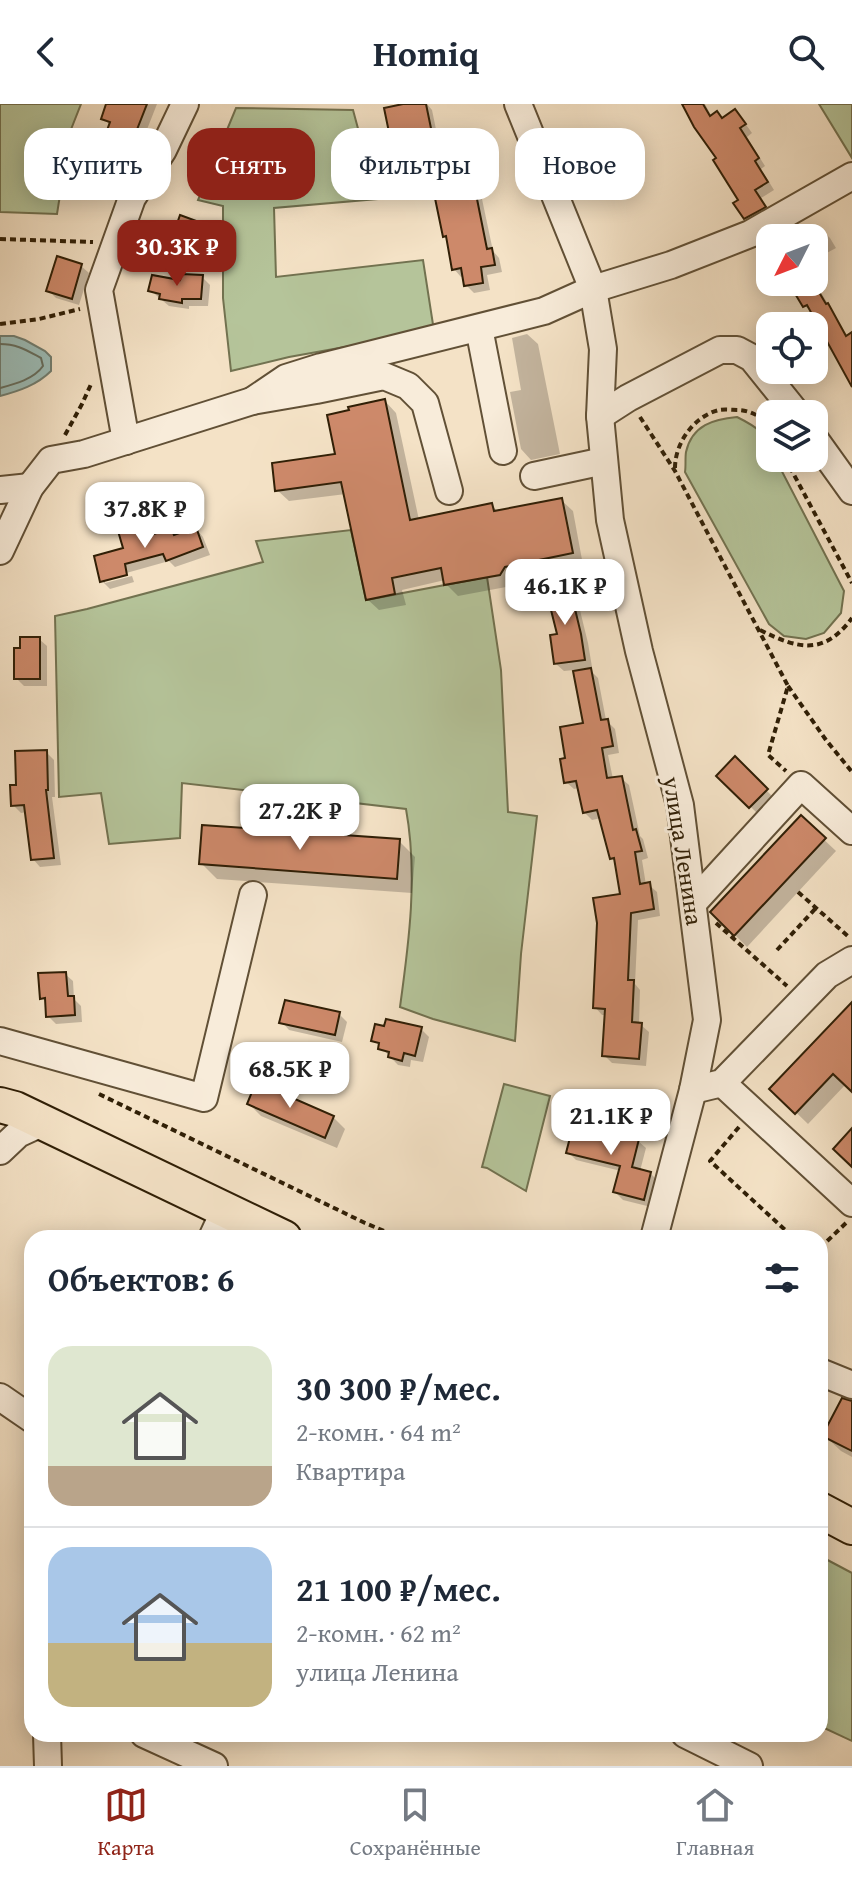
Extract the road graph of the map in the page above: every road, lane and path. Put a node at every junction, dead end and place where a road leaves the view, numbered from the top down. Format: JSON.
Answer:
{"nodes":[{"id":1,"x":185,"y":104,"type":"edge"},
{"id":2,"x":518,"y":104,"type":"edge"},
{"id":3,"x":852,"y":176,"type":"edge"},
{"id":4,"x":0,"y":239,"type":"edge"},
{"id":5,"x":116,"y":244,"type":"junction"},
{"id":6,"x":593,"y":289,"type":"junction"},
{"id":7,"x":102,"y":304,"type":"junction"},
{"id":8,"x":0,"y":324,"type":"edge"},
{"id":9,"x":479,"y":328,"type":"junction"},
{"id":10,"x":93,"y":380,"type":"dead end"},
{"id":11,"x":628,"y":398,"type":"junction"},
{"id":12,"x":786,"y":400,"type":"edge"},
{"id":13,"x":252,"y":401,"type":"junction"},
{"id":14,"x":600,"y":416,"type":"junction"},
{"id":15,"x":756,"y":416,"type":"edge"},
{"id":16,"x":126,"y":441,"type":"junction"},
{"id":17,"x":503,"y":451,"type":"dead end"},
{"id":18,"x":828,"y":458,"type":"edge"},
{"id":19,"x":51,"y":460,"type":"junction"},
{"id":20,"x":604,"y":461,"type":"junction"},
{"id":21,"x":675,"y":471,"type":"junction"},
{"id":22,"x":793,"y":472,"type":"edge"},
{"id":23,"x":534,"y":476,"type":"dead end"},
{"id":24,"x":30,"y":487,"type":"junction"},
{"id":25,"x":0,"y":490,"type":"edge"},
{"id":26,"x":449,"y":491,"type":"dead end"},
{"id":27,"x":852,"y":491,"type":"edge"},
{"id":28,"x":0,"y":551,"type":"edge"},
{"id":29,"x":852,"y":583,"type":"edge"},
{"id":30,"x":852,"y":618,"type":"edge"},
{"id":31,"x":758,"y":630,"type":"junction"},
{"id":32,"x":788,"y":686,"type":"junction"},
{"id":33,"x":852,"y":772,"type":"edge"},
{"id":34,"x":801,"y":785,"type":"junction"},
{"id":35,"x":852,"y":831,"type":"edge"},
{"id":36,"x":798,"y":892,"type":"dead end"},
{"id":37,"x":253,"y":895,"type":"dead end"},
{"id":38,"x":816,"y":907,"type":"junction"},
{"id":39,"x":694,"y":908,"type":"junction"},
{"id":40,"x":852,"y":940,"type":"edge"},
{"id":41,"x":777,"y":950,"type":"dead end"},
{"id":42,"x":852,"y":960,"type":"edge"},
{"id":43,"x":803,"y":1000,"type":"junction"},
{"id":44,"x":0,"y":1041,"type":"edge"},
{"id":45,"x":722,"y":1083,"type":"junction"},
{"id":46,"x":693,"y":1090,"type":"junction"},
{"id":47,"x":98,"y":1093,"type":"dead end"},
{"id":48,"x":0,"y":1105,"type":"edge"},
{"id":49,"x":754,"y":1110,"type":"junction"},
{"id":50,"x":44,"y":1122,"type":"junction"},
{"id":51,"x":0,"y":1151,"type":"edge"},
{"id":52,"x":852,"y":1203,"type":"edge"},
{"id":53,"x":852,"y":1216,"type":"edge"},
{"id":54,"x":219,"y":1224,"type":"edge"},
{"id":55,"x":247,"y":1230,"type":"edge"},
{"id":56,"x":383,"y":1230,"type":"edge"},
{"id":57,"x":656,"y":1230,"type":"edge"},
{"id":58,"x":785,"y":1230,"type":"edge"},
{"id":59,"x":828,"y":1240,"type":"edge"},
{"id":60,"x":828,"y":1375,"type":"edge"},
{"id":61,"x":852,"y":1385,"type":"edge"},
{"id":62,"x":0,"y":1397,"type":"edge"},
{"id":63,"x":24,"y":1414,"type":"edge"},
{"id":64,"x":828,"y":1514,"type":"edge"},
{"id":65,"x":852,"y":1527,"type":"edge"},
{"id":66,"x":47,"y":1742,"type":"edge"},
{"id":67,"x":162,"y":1742,"type":"edge"},
{"id":68,"x":702,"y":1742,"type":"edge"},
{"id":69,"x":48,"y":1766,"type":"edge"},
{"id":70,"x":214,"y":1766,"type":"edge"},
{"id":71,"x":749,"y":1766,"type":"edge"}],
"edges":[{"from":1,"to":5,"type":"street"},
{"from":2,"to":6,"type":"street","name":"улица Ленина"},
{"from":3,"to":6,"type":"street"},
{"from":4,"to":5,"type":"path"},
{"from":5,"to":7,"type":"street"},
{"from":6,"to":9,"type":"street"},
{"from":6,"to":14,"type":"street","name":"улица Ленина"},
{"from":7,"to":8,"type":"path"},
{"from":7,"to":16,"type":"street"},
{"from":9,"to":13,"type":"street"},
{"from":9,"to":17,"type":"street"},
{"from":10,"to":19,"type":"path"},
{"from":11,"to":12,"type":"street"},
{"from":11,"to":14,"type":"street"},
{"from":11,"to":21,"type":"path"},
{"from":13,"to":16,"type":"street"},
{"from":13,"to":26,"type":"street"},
{"from":14,"to":20,"type":"street","name":"улица Ленина"},
{"from":15,"to":21,"type":"path"},
{"from":16,"to":19,"type":"street"},
{"from":18,"to":27,"type":"street"},
{"from":19,"to":24,"type":"street"},
{"from":20,"to":23,"type":"street"},
{"from":20,"to":39,"type":"street","name":"улица Ленина"},
{"from":21,"to":31,"type":"path"},
{"from":22,"to":29,"type":"path"},
{"from":24,"to":25,"type":"street"},
{"from":24,"to":28,"type":"street"},
{"from":30,"to":31,"type":"path"},
{"from":31,"to":32,"type":"path"},
{"from":32,"to":33,"type":"path"},
{"from":32,"to":34,"type":"path"},
{"from":34,"to":35,"type":"street"},
{"from":34,"to":39,"type":"street"},
{"from":36,"to":38,"type":"path"},
{"from":37,"to":44,"type":"street"},
{"from":38,"to":40,"type":"path"},
{"from":38,"to":41,"type":"path"},
{"from":39,"to":43,"type":"path"},
{"from":39,"to":46,"type":"street","name":"улица Ленина"},
{"from":42,"to":43,"type":"street"},
{"from":43,"to":45,"type":"street"},
{"from":45,"to":46,"type":"street"},
{"from":45,"to":49,"type":"street"},
{"from":46,"to":57,"type":"street","name":"улица Ленина"},
{"from":47,"to":56,"type":"path"},
{"from":48,"to":50,"type":"main road"},
{"from":49,"to":52,"type":"street"},
{"from":49,"to":58,"type":"path"},
{"from":50,"to":51,"type":"street"},
{"from":50,"to":54,"type":"main road"},
{"from":53,"to":59,"type":"path"},
{"from":54,"to":55,"type":"main road"},
{"from":60,"to":61,"type":"street"},
{"from":62,"to":63,"type":"street"},
{"from":64,"to":65,"type":"main road"},
{"from":66,"to":69,"type":"street"},
{"from":67,"to":70,"type":"street"},
{"from":68,"to":71,"type":"street"}]}
